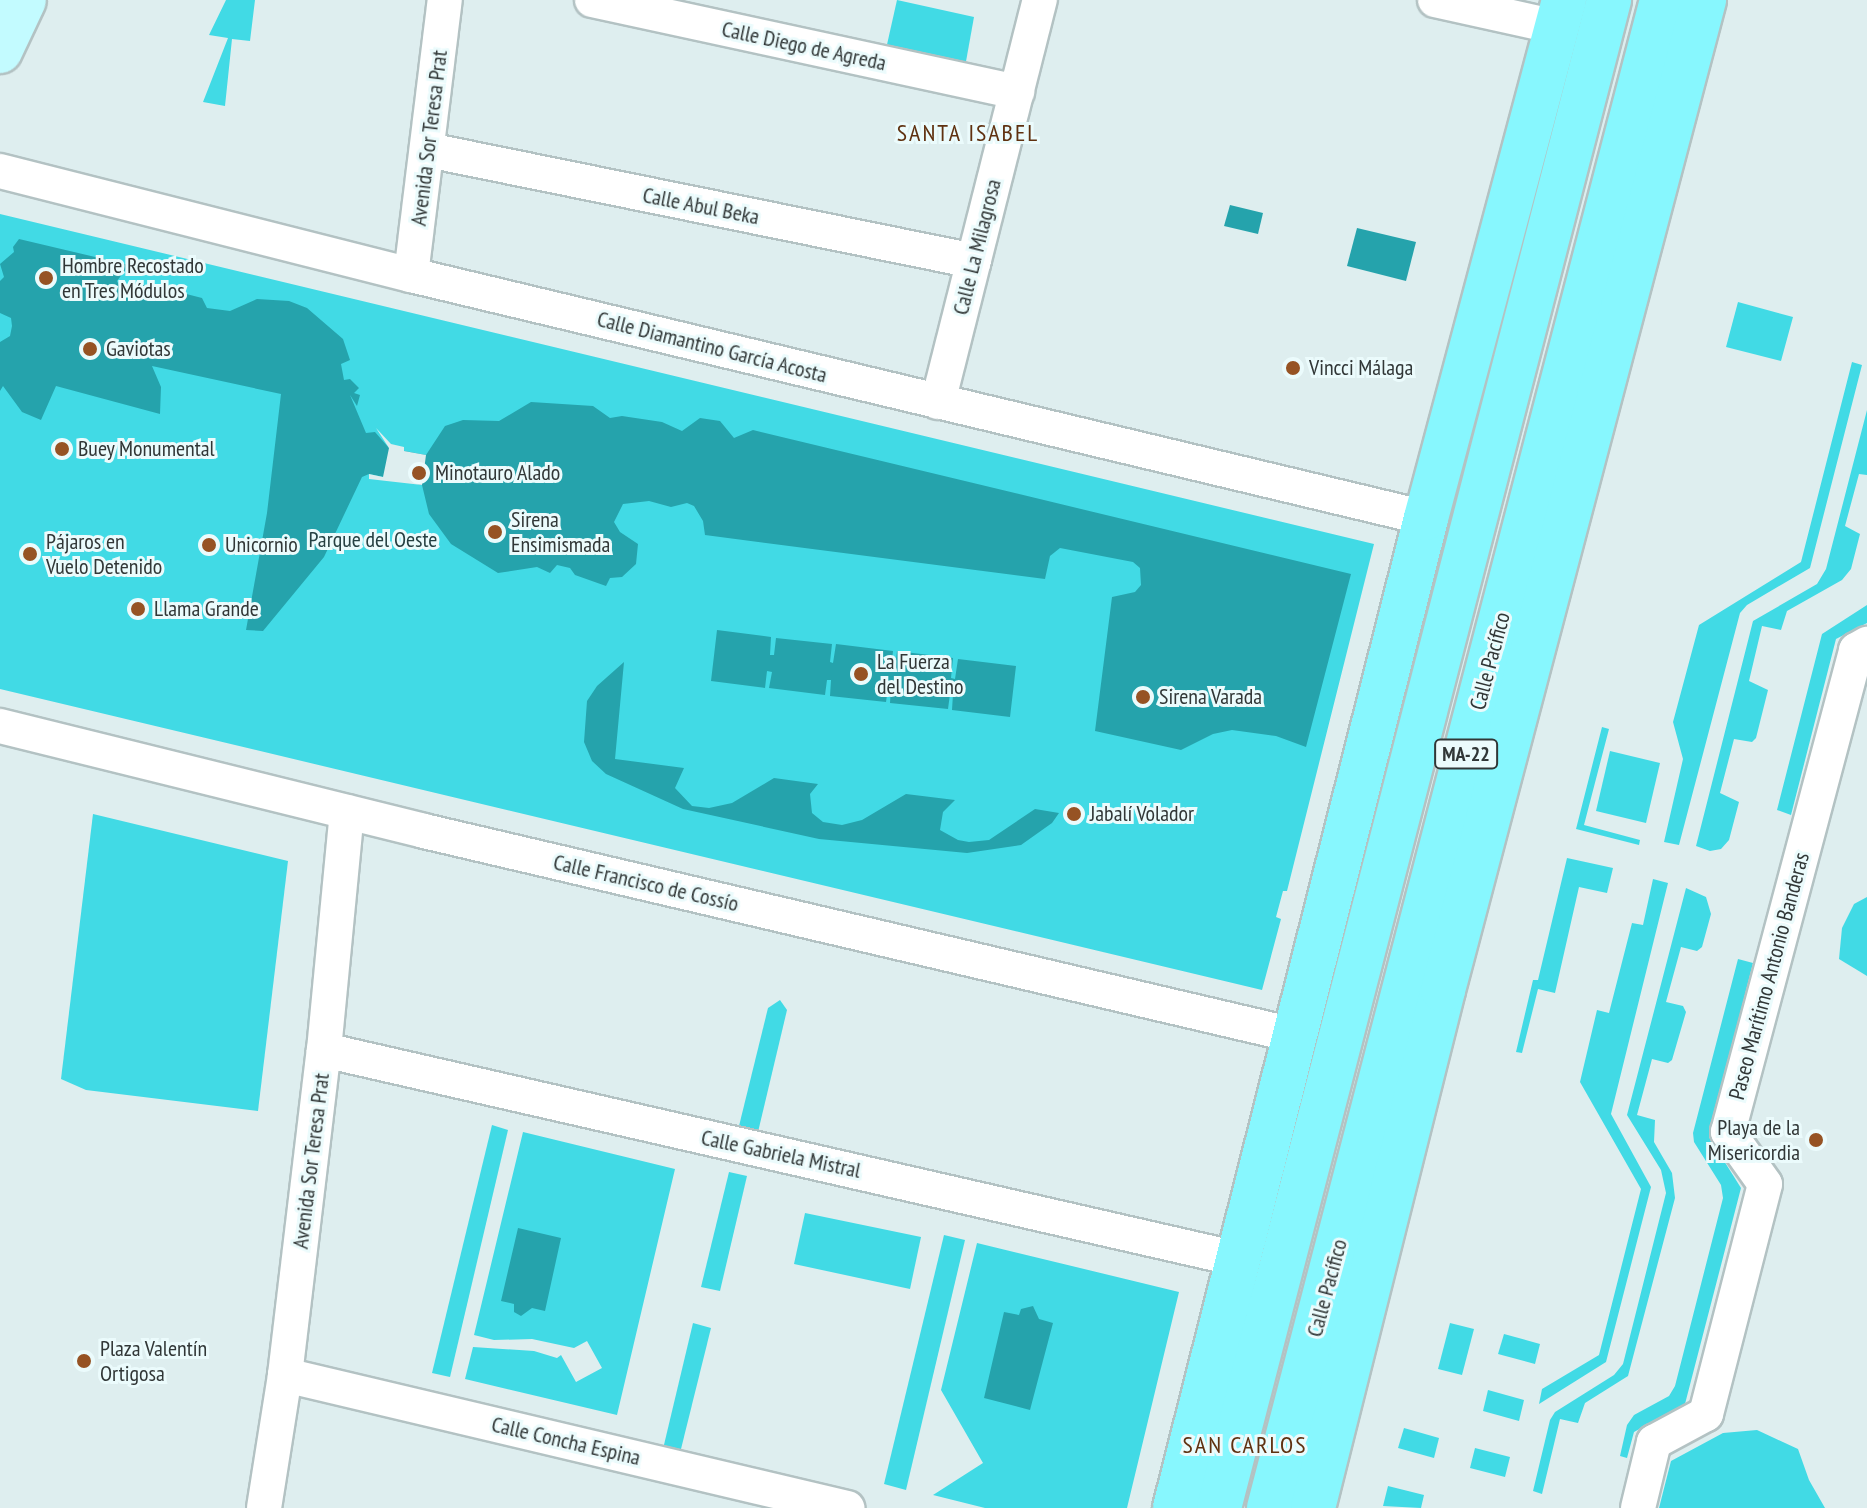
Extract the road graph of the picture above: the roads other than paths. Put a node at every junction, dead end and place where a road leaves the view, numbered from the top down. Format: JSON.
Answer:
{"nodes":[{"id":1,"x":24,"y":0,"type":"edge"},
{"id":2,"x":445,"y":0,"type":"edge"},
{"id":3,"x":592,"y":0,"type":"edge"},
{"id":4,"x":1040,"y":0,"type":"edge"},
{"id":5,"x":1435,"y":0,"type":"edge"},
{"id":6,"x":1609,"y":0,"type":"edge"},
{"id":7,"x":1662,"y":0,"type":"edge"},
{"id":8,"x":1704,"y":0,"type":"edge"},
{"id":9,"x":1560,"y":14,"type":"edge"},
{"id":10,"x":0,"y":51,"type":"edge"},
{"id":11,"x":1017,"y":92,"type":"junction"},
{"id":12,"x":428,"y":150,"type":"junction"},
{"id":13,"x":0,"y":171,"type":"edge"},
{"id":14,"x":974,"y":261,"type":"junction"},
{"id":15,"x":411,"y":275,"type":"junction"},
{"id":16,"x":938,"y":402,"type":"junction"},
{"id":17,"x":1426,"y":518,"type":"junction"},
{"id":18,"x":1867,"y":644,"type":"edge"},
{"id":19,"x":0,"y":726,"type":"edge"},
{"id":20,"x":347,"y":812,"type":"junction"},
{"id":21,"x":1294,"y":1035,"type":"junction"},
{"id":22,"x":324,"y":1050,"type":"junction"},
{"id":23,"x":1238,"y":1259,"type":"junction"},
{"id":24,"x":285,"y":1375,"type":"junction"},
{"id":25,"x":264,"y":1508,"type":"edge"},
{"id":26,"x":847,"y":1508,"type":"edge"},
{"id":27,"x":1175,"y":1508,"type":"edge"},
{"id":28,"x":1219,"y":1508,"type":"edge"},
{"id":29,"x":1269,"y":1508,"type":"edge"},
{"id":30,"x":1313,"y":1508,"type":"edge"},
{"id":31,"x":1638,"y":1508,"type":"edge"}],
"edges":[{"from":1,"to":10,"type":"main road"},
{"from":2,"to":12,"type":"street","name":"Avenida Sor Teresa Prat"},
{"from":3,"to":11,"type":"street","name":"Calle Diego de Agreda"},
{"from":4,"to":11,"type":"street","name":"Calle La Milagrosa"},
{"from":5,"to":9,"type":"street"},
{"from":6,"to":28,"type":"main road","number":"MA-22"},
{"from":7,"to":29,"type":"main road","name":"Calle Pacífico","number":"MA-22"},
{"from":8,"to":30,"type":"main road","name":"Calle Pacífico"},
{"from":9,"to":17,"type":"main road"},
{"from":11,"to":14,"type":"street","name":"Calle La Milagrosa"},
{"from":12,"to":14,"type":"street","name":"Calle Abul Beka"},
{"from":12,"to":15,"type":"street","name":"Avenida Sor Teresa Prat"},
{"from":13,"to":15,"type":"street","name":"Calle Diamantino García Acosta"},
{"from":14,"to":16,"type":"street","name":"Calle La Milagrosa"},
{"from":15,"to":16,"type":"street","name":"Calle Diamantino García Acosta"},
{"from":16,"to":17,"type":"street","name":"Calle Diamantino García Acosta"},
{"from":17,"to":21,"type":"main road"},
{"from":18,"to":31,"type":"street","name":"Paseo Marítimo Antonio Banderas"},
{"from":19,"to":20,"type":"street","name":"Calle Francisco de Cossío"},
{"from":20,"to":21,"type":"street","name":"Calle Francisco de Cossío"},
{"from":20,"to":22,"type":"street","name":"Avenida Sor Teresa Prat"},
{"from":21,"to":23,"type":"main road"},
{"from":22,"to":23,"type":"street","name":"Calle Gabriela Mistral"},
{"from":22,"to":24,"type":"street","name":"Avenida Sor Teresa Prat"},
{"from":23,"to":27,"type":"main road"},
{"from":24,"to":25,"type":"street","name":"Avenida Sor Teresa Prat"},
{"from":24,"to":26,"type":"street","name":"Calle Concha Espina"}]}
